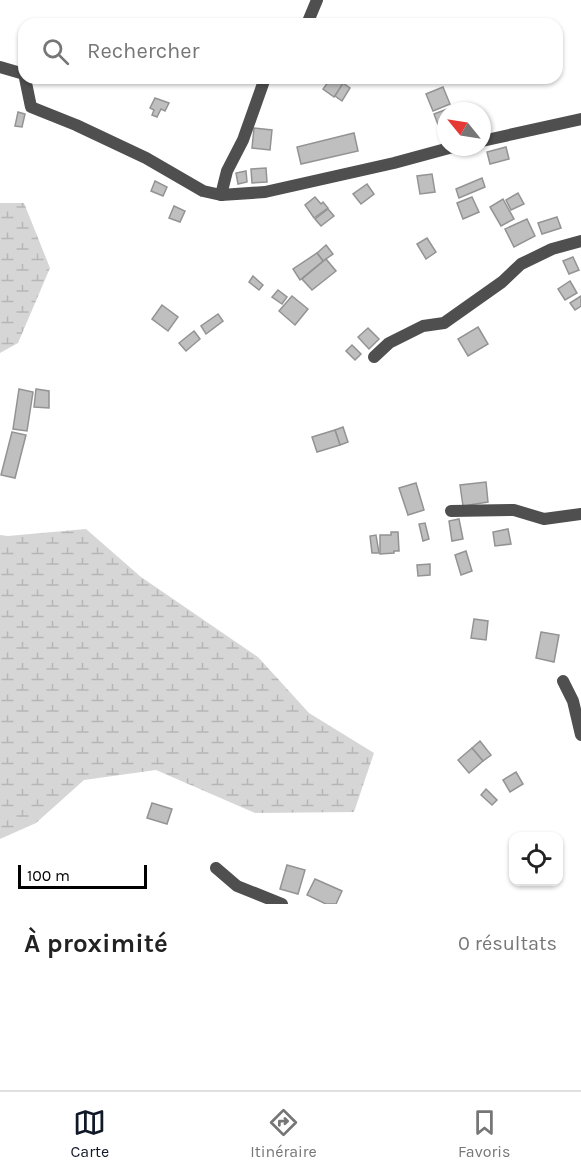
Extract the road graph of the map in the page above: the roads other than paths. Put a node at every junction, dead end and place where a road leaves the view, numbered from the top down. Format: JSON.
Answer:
{"nodes":[{"id":1,"x":317,"y":0,"type":"edge"},
{"id":2,"x":310,"y":18,"type":"edge"},
{"id":3,"x":0,"y":67,"type":"edge"},
{"id":4,"x":18,"y":72,"type":"edge"},
{"id":5,"x":26,"y":84,"type":"edge"},
{"id":6,"x":263,"y":84,"type":"edge"},
{"id":7,"x":581,"y":118,"type":"edge"},
{"id":8,"x":491,"y":139,"type":"edge"},
{"id":9,"x":437,"y":152,"type":"edge"},
{"id":10,"x":221,"y":195,"type":"junction"},
{"id":11,"x":581,"y":241,"type":"edge"},
{"id":12,"x":374,"y":357,"type":"dead end"},
{"id":13,"x":451,"y":511,"type":"dead end"},
{"id":14,"x":581,"y":514,"type":"edge"},
{"id":15,"x":563,"y":681,"type":"dead end"},
{"id":16,"x":581,"y":735,"type":"edge"},
{"id":17,"x":216,"y":868,"type":"dead end"},
{"id":18,"x":282,"y":904,"type":"edge"}],
"edges":[{"from":1,"to":2,"type":"street"},
{"from":3,"to":4,"type":"street"},
{"from":5,"to":10,"type":"street"},
{"from":6,"to":10,"type":"street"},
{"from":7,"to":8,"type":"street"},
{"from":9,"to":10,"type":"street"},
{"from":11,"to":12,"type":"street"},
{"from":13,"to":14,"type":"street"},
{"from":15,"to":16,"type":"street"},
{"from":17,"to":18,"type":"street"}]}
